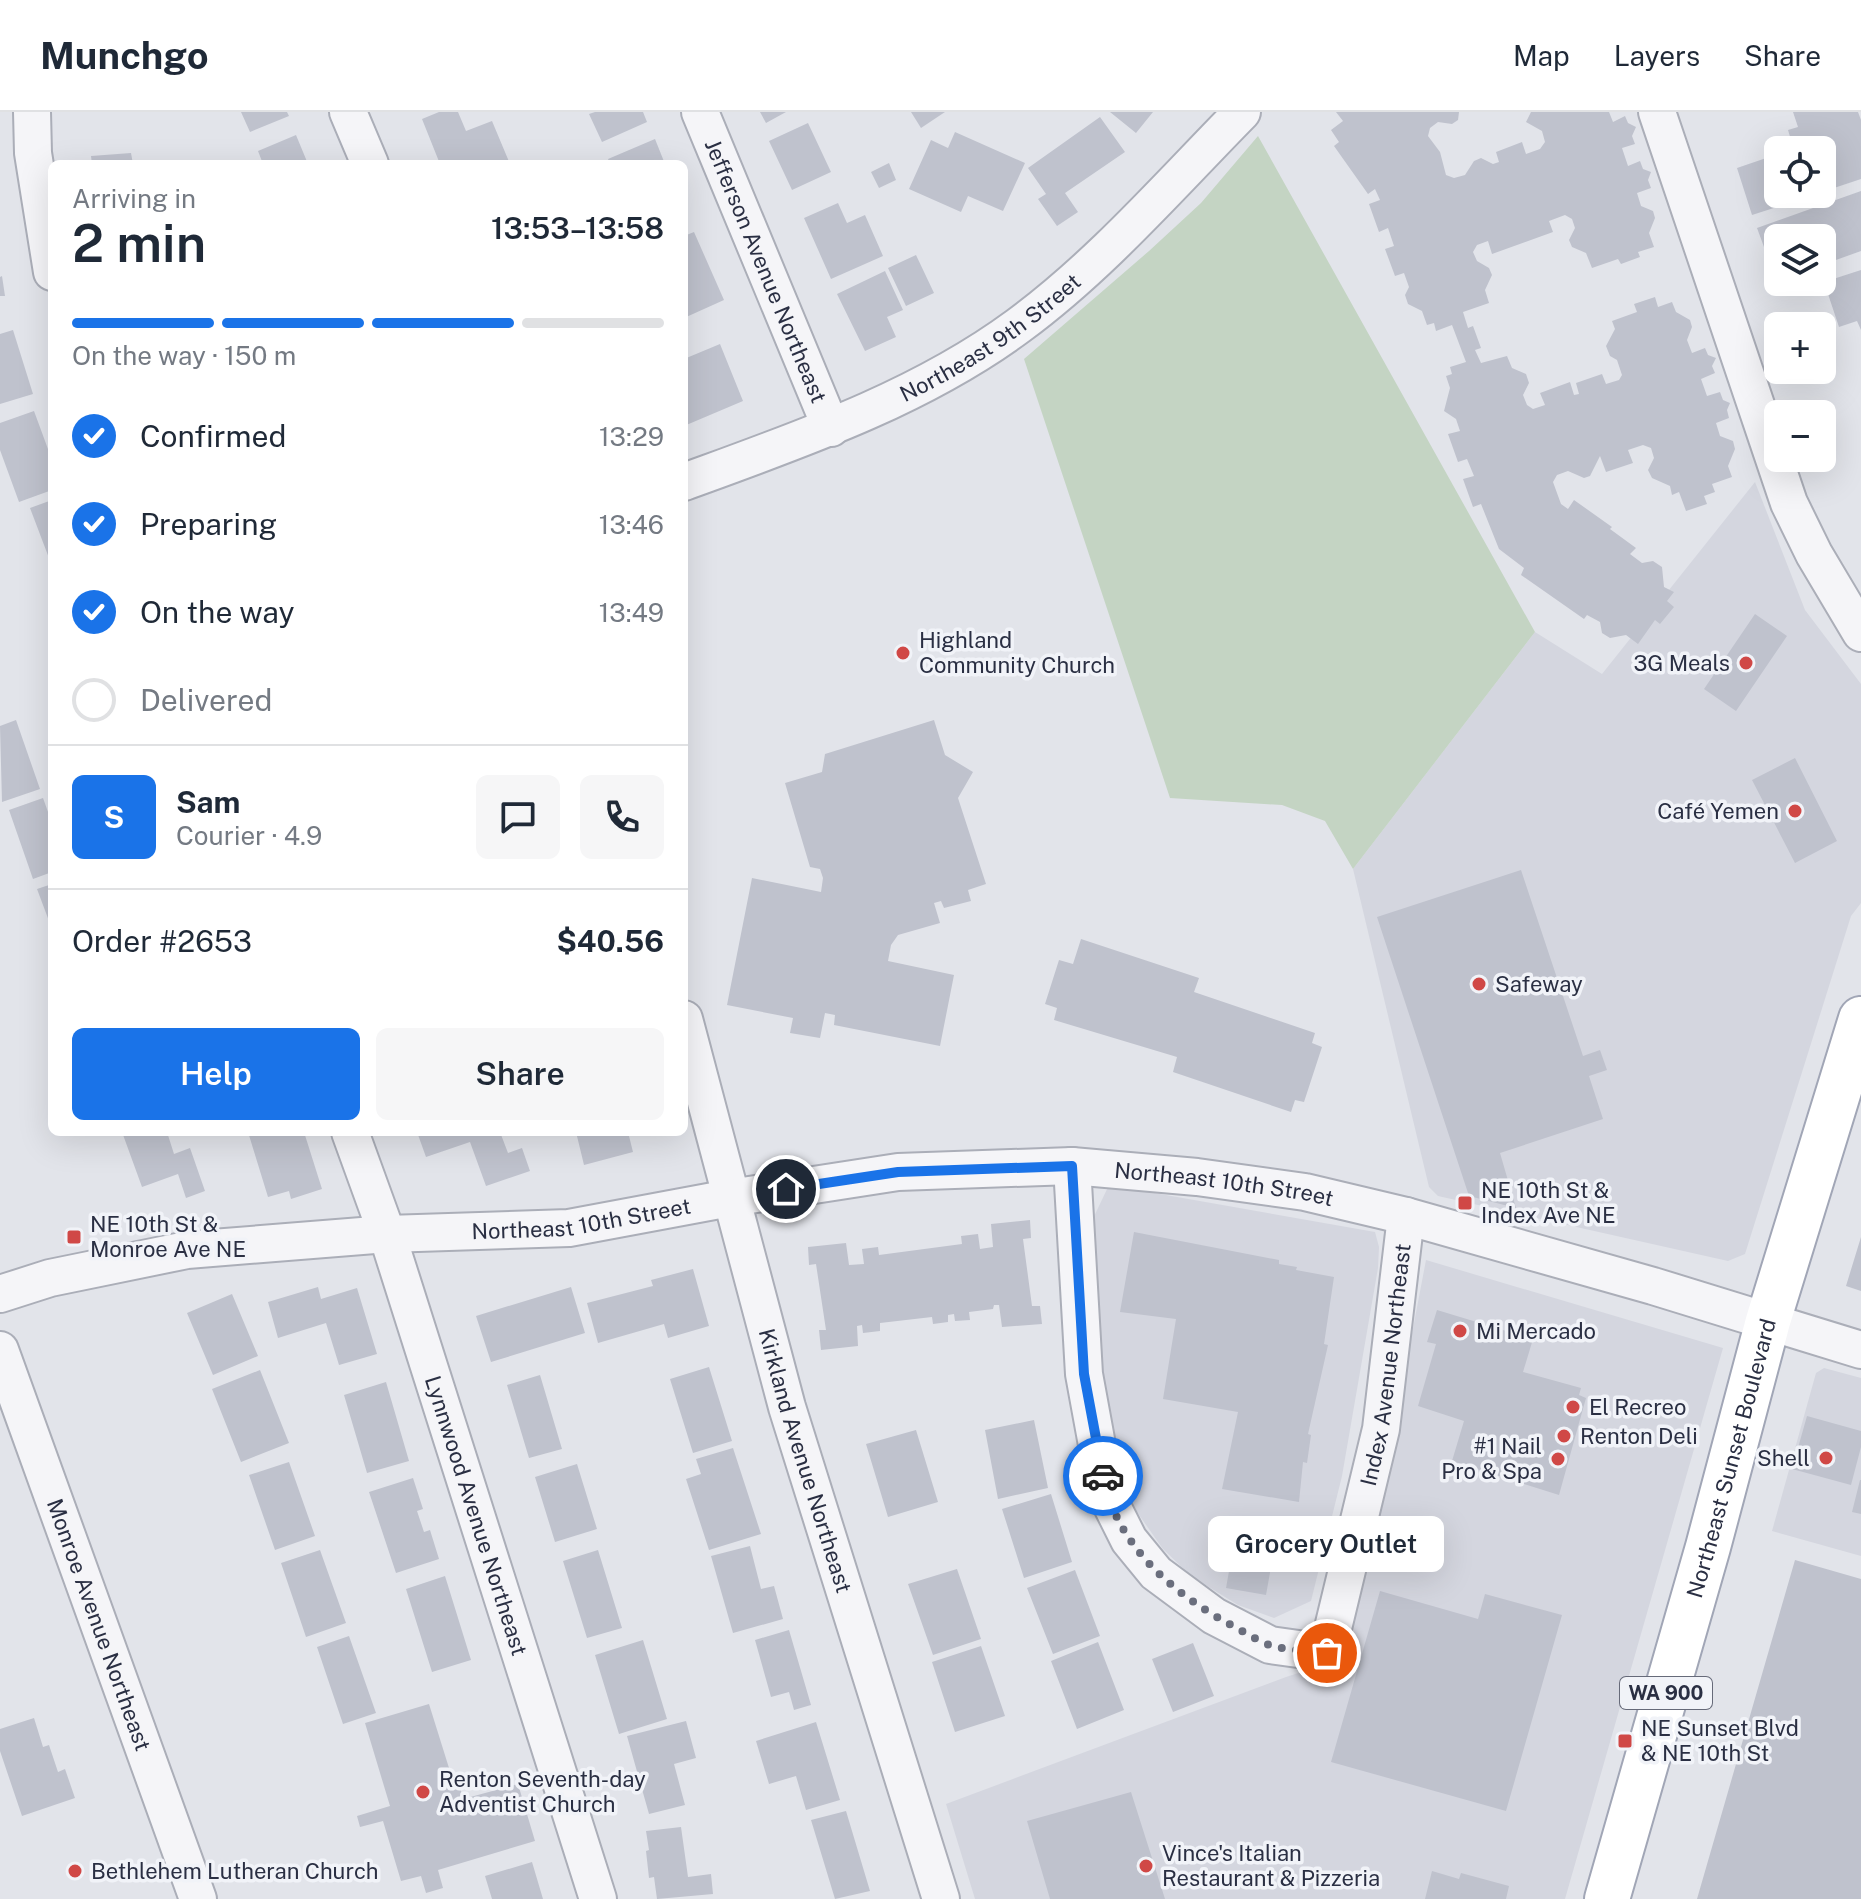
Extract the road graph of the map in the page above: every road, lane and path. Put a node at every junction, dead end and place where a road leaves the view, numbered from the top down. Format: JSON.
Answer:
{"nodes":[{"id":1,"x":32,"y":112,"type":"edge"},
{"id":2,"x":348,"y":112,"type":"edge"},
{"id":3,"x":700,"y":112,"type":"edge"},
{"id":4,"x":1242,"y":112,"type":"edge"},
{"id":5,"x":1657,"y":112,"type":"edge"},
{"id":6,"x":368,"y":160,"type":"edge"},
{"id":7,"x":48,"y":247,"type":"edge"},
{"id":8,"x":831,"y":428,"type":"junction"},
{"id":9,"x":688,"y":481,"type":"edge"},
{"id":10,"x":1861,"y":633,"type":"edge"},
{"id":11,"x":1861,"y":1019,"type":"edge"},
{"id":12,"x":688,"y":1035,"type":"edge"},
{"id":13,"x":351,"y":1136,"type":"edge"},
{"id":14,"x":1072,"y":1166,"type":"junction"},
{"id":15,"x":730,"y":1198,"type":"junction"},
{"id":16,"x":1406,"y":1216,"type":"junction"},
{"id":17,"x":387,"y":1234,"type":"junction"},
{"id":18,"x":0,"y":1294,"type":"edge"},
{"id":19,"x":1768,"y":1321,"type":"junction"},
{"id":20,"x":0,"y":1350,"type":"edge"},
{"id":21,"x":1861,"y":1350,"type":"edge"},
{"id":22,"x":198,"y":1899,"type":"edge"},
{"id":23,"x":598,"y":1899,"type":"edge"},
{"id":24,"x":941,"y":1899,"type":"edge"},
{"id":25,"x":1607,"y":1899,"type":"edge"}],
"edges":[{"from":1,"to":7,"type":"street"},
{"from":2,"to":6,"type":"street"},
{"from":3,"to":8,"type":"street","name":"Jefferson Avenue Northeast"},
{"from":4,"to":8,"type":"street","name":"Northeast 9th Street"},
{"from":5,"to":10,"type":"street"},
{"from":8,"to":9,"type":"street","name":"Northeast 9th Street"},
{"from":11,"to":19,"type":"main road","name":"Northeast Sunset Boulevard","number":"WA 900"},
{"from":12,"to":15,"type":"street","name":"Kirkland Avenue Northeast"},
{"from":13,"to":17,"type":"street","name":"Lynnwood Avenue Northeast"},
{"from":14,"to":15,"type":"street","name":"Northeast 10th Street"},
{"from":14,"to":16,"type":"street","name":"Northeast 10th Street"},
{"from":14,"to":16,"type":"street","name":"Index Avenue Northeast"},
{"from":15,"to":17,"type":"street","name":"Northeast 10th Street"},
{"from":15,"to":24,"type":"street","name":"Kirkland Avenue Northeast"},
{"from":16,"to":19,"type":"street","name":"Northeast 10th Street"},
{"from":17,"to":18,"type":"street","name":"Northeast 10th Street"},
{"from":17,"to":23,"type":"street","name":"Lynnwood Avenue Northeast"},
{"from":19,"to":21,"type":"street","name":"Northeast 10th Street"},
{"from":19,"to":25,"type":"main road","name":"Northeast Sunset Boulevard","number":"WA 900"},
{"from":20,"to":22,"type":"street","name":"Monroe Avenue Northeast"}]}
